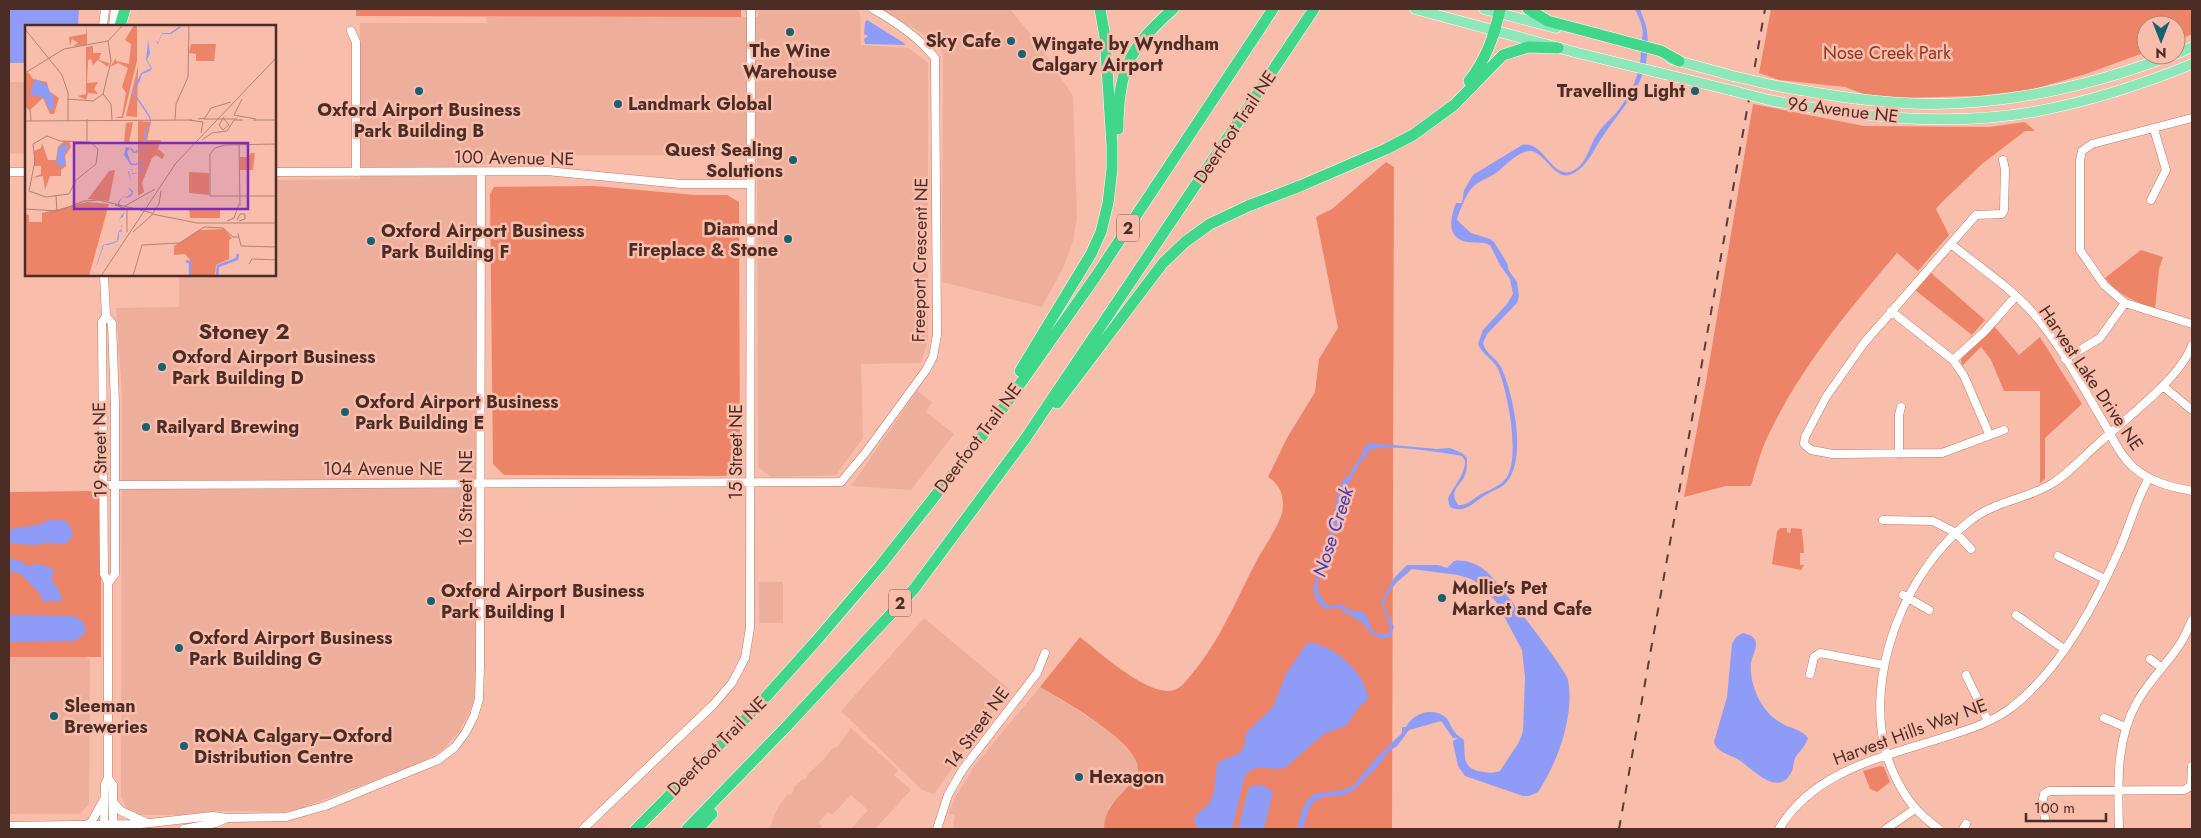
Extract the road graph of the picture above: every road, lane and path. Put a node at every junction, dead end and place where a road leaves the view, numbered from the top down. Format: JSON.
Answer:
{"nodes":[{"id":1,"x":105,"y":9,"type":"edge"},
{"id":2,"x":116,"y":9,"type":"edge"},
{"id":3,"x":125,"y":9,"type":"edge"},
{"id":4,"x":751,"y":9,"type":"edge"},
{"id":5,"x":873,"y":9,"type":"edge"},
{"id":6,"x":1100,"y":9,"type":"edge"},
{"id":7,"x":1172,"y":9,"type":"edge"},
{"id":8,"x":1273,"y":9,"type":"edge"},
{"id":9,"x":1314,"y":9,"type":"edge"},
{"id":10,"x":1415,"y":9,"type":"edge"},
{"id":11,"x":1484,"y":9,"type":"edge"},
{"id":12,"x":1528,"y":9,"type":"edge"},
{"id":13,"x":1499,"y":11,"type":"edge"},
{"id":14,"x":103,"y":25,"type":"edge"},
{"id":15,"x":113,"y":25,"type":"edge"},
{"id":16,"x":120,"y":25,"type":"edge"},
{"id":17,"x":1494,"y":30,"type":"junction"},
{"id":18,"x":351,"y":31,"type":"dead end"},
{"id":19,"x":1608,"y":39,"type":"junction"},
{"id":20,"x":1558,"y":48,"type":"junction"},
{"id":21,"x":1679,"y":61,"type":"joint"},
{"id":22,"x":2192,"y":64,"type":"edge"},
{"id":23,"x":2143,"y":65,"type":"edge"},
{"id":24,"x":2192,"y":118,"type":"edge"},
{"id":25,"x":1435,"y":120,"type":"junction"},
{"id":26,"x":2154,"y":129,"type":"junction"},
{"id":27,"x":2003,"y":160,"type":"dead end"},
{"id":28,"x":9,"y":172,"type":"edge"},
{"id":29,"x":25,"y":172,"type":"edge"},
{"id":30,"x":276,"y":172,"type":"edge"},
{"id":31,"x":356,"y":172,"type":"junction"},
{"id":32,"x":481,"y":172,"type":"junction"},
{"id":33,"x":751,"y":184,"type":"junction"},
{"id":34,"x":2152,"y":200,"type":"dead end"},
{"id":35,"x":1101,"y":232,"type":"junction"},
{"id":36,"x":1951,"y":244,"type":"junction"},
{"id":37,"x":104,"y":276,"type":"edge"},
{"id":38,"x":2015,"y":297,"type":"junction"},
{"id":39,"x":2126,"y":303,"type":"junction"},
{"id":40,"x":1891,"y":311,"type":"junction"},
{"id":41,"x":106,"y":316,"type":"junction"},
{"id":42,"x":2192,"y":324,"type":"edge"},
{"id":43,"x":2192,"y":345,"type":"edge"},
{"id":44,"x":2065,"y":359,"type":"junction"},
{"id":45,"x":1953,"y":360,"type":"junction"},
{"id":46,"x":2163,"y":386,"type":"junction"},
{"id":47,"x":1901,"y":407,"type":"dead end"},
{"id":48,"x":2192,"y":410,"type":"edge"},
{"id":49,"x":2004,"y":430,"type":"dead end"},
{"id":50,"x":1989,"y":434,"type":"junction"},
{"id":51,"x":2110,"y":434,"type":"junction"},
{"id":52,"x":1024,"y":439,"type":"junction"},
{"id":53,"x":975,"y":443,"type":"junction"},
{"id":54,"x":1899,"y":454,"type":"junction"},
{"id":55,"x":2149,"y":478,"type":"junction"},
{"id":56,"x":751,"y":483,"type":"junction"},
{"id":57,"x":482,"y":484,"type":"junction"},
{"id":58,"x":105,"y":485,"type":"junction"},
{"id":59,"x":115,"y":485,"type":"junction"},
{"id":60,"x":2192,"y":491,"type":"edge"},
{"id":61,"x":1884,"y":520,"type":"dead end"},
{"id":62,"x":1956,"y":533,"type":"junction"},
{"id":63,"x":1972,"y":549,"type":"dead end"},
{"id":64,"x":2058,"y":556,"type":"dead end"},
{"id":65,"x":2105,"y":579,"type":"junction"},
{"id":66,"x":108,"y":583,"type":"junction"},
{"id":67,"x":1906,"y":597,"type":"junction"},
{"id":68,"x":1929,"y":610,"type":"dead end"},
{"id":69,"x":2016,"y":615,"type":"dead end"},
{"id":70,"x":2192,"y":620,"type":"edge"},
{"id":71,"x":2064,"y":649,"type":"junction"},
{"id":72,"x":1045,"y":653,"type":"dead end"},
{"id":73,"x":2150,"y":660,"type":"dead end"},
{"id":74,"x":1884,"y":665,"type":"junction"},
{"id":75,"x":2160,"y":667,"type":"junction"},
{"id":76,"x":1810,"y":674,"type":"dead end"},
{"id":77,"x":1966,"y":676,"type":"dead end"},
{"id":78,"x":2104,"y":718,"type":"dead end"},
{"id":79,"x":1988,"y":721,"type":"junction"},
{"id":80,"x":2125,"y":727,"type":"junction"},
{"id":81,"x":785,"y":728,"type":"junction"},
{"id":82,"x":1887,"y":756,"type":"junction"},
{"id":83,"x":702,"y":760,"type":"junction"},
{"id":84,"x":2192,"y":766,"type":"edge"},
{"id":85,"x":108,"y":778,"type":"junction"},
{"id":86,"x":2118,"y":790,"type":"junction"},
{"id":87,"x":105,"y":798,"type":"junction"},
{"id":88,"x":114,"y":802,"type":"junction"},
{"id":89,"x":1915,"y":809,"type":"junction"},
{"id":90,"x":227,"y":818,"type":"junction"},
{"id":91,"x":2045,"y":818,"type":"dead end"},
{"id":92,"x":149,"y":823,"type":"junction"},
{"id":93,"x":9,"y":826,"type":"edge"},
{"id":94,"x":86,"y":826,"type":"junction"},
{"id":95,"x":104,"y":827,"type":"edge"},
{"id":96,"x":113,"y":827,"type":"edge"},
{"id":97,"x":939,"y":827,"type":"edge"},
{"id":98,"x":184,"y":829,"type":"edge"},
{"id":99,"x":583,"y":829,"type":"edge"},
{"id":100,"x":627,"y":829,"type":"edge"},
{"id":101,"x":636,"y":829,"type":"edge"},
{"id":102,"x":687,"y":829,"type":"edge"},
{"id":103,"x":698,"y":829,"type":"edge"},
{"id":104,"x":1779,"y":829,"type":"edge"},
{"id":105,"x":1886,"y":829,"type":"edge"},
{"id":106,"x":1939,"y":829,"type":"edge"},
{"id":107,"x":2119,"y":829,"type":"edge"}],
"edges":[{"from":1,"to":14,"type":"street"},
{"from":2,"to":15,"type":"street"},
{"from":3,"to":16,"type":"highway"},
{"from":4,"to":33,"type":"street","name":"15 Street NE"},
{"from":5,"to":56,"type":"street","name":"Freeport Crescent NE"},
{"from":6,"to":35,"type":"highway"},
{"from":7,"to":35,"type":"highway"},
{"from":8,"to":53,"type":"highway","name":"Deerfoot Trail NE","number":"2"},
{"from":9,"to":52,"type":"highway","name":"Deerfoot Trail NE","number":"2"},
{"from":10,"to":17,"type":"main road","name":"96 Avenue NE"},
{"from":11,"to":13,"type":"main road"},
{"from":12,"to":19,"type":"highway"},
{"from":13,"to":17,"type":"highway"},
{"from":13,"to":19,"type":"main road"},
{"from":17,"to":20,"type":"main road","name":"96 Avenue NE"},
{"from":17,"to":25,"type":"highway"},
{"from":18,"to":31,"type":"street"},
{"from":19,"to":21,"type":"highway"},
{"from":20,"to":22,"type":"main road","name":"96 Avenue NE","bridge":true},
{"from":20,"to":25,"type":"highway"},
{"from":21,"to":23,"type":"main road","name":"96 Avenue NE","bridge":true},
{"from":24,"to":26,"type":"street"},
{"from":25,"to":52,"type":"highway"},
{"from":26,"to":34,"type":"street"},
{"from":26,"to":39,"type":"street"},
{"from":27,"to":36,"type":"street"},
{"from":28,"to":29,"type":"street"},
{"from":30,"to":31,"type":"street","name":"100 Avenue NE"},
{"from":31,"to":32,"type":"street","name":"100 Avenue NE"},
{"from":32,"to":33,"type":"street","name":"100 Avenue NE"},
{"from":32,"to":57,"type":"street","name":"16 Street NE"},
{"from":33,"to":56,"type":"street","name":"15 Street NE"},
{"from":35,"to":53,"type":"highway"},
{"from":36,"to":38,"type":"street","name":"Harvest Lake Drive NE"},
{"from":36,"to":40,"type":"street"},
{"from":37,"to":41,"type":"street","name":"19 Street NE"},
{"from":38,"to":44,"type":"street","name":"Harvest Lake Drive NE"},
{"from":38,"to":45,"type":"street"},
{"from":39,"to":42,"type":"street"},
{"from":39,"to":44,"type":"street"},
{"from":40,"to":45,"type":"street"},
{"from":40,"to":54,"type":"street"},
{"from":41,"to":58,"type":"street","name":"19 Street NE"},
{"from":41,"to":59,"type":"street","name":"19 Street NE"},
{"from":43,"to":46,"type":"street"},
{"from":44,"to":51,"type":"street","name":"Harvest Lake Drive NE"},
{"from":45,"to":50,"type":"street"},
{"from":46,"to":48,"type":"street"},
{"from":46,"to":51,"type":"street"},
{"from":47,"to":54,"type":"street"},
{"from":49,"to":50,"type":"street"},
{"from":50,"to":54,"type":"street"},
{"from":51,"to":55,"type":"street","name":"Harvest Lake Drive NE"},
{"from":51,"to":62,"type":"street"},
{"from":52,"to":81,"type":"highway","name":"Deerfoot Trail NE","number":"2"},
{"from":53,"to":83,"type":"highway","name":"Deerfoot Trail NE","number":"2"},
{"from":55,"to":60,"type":"street","name":"Harvest Lake Drive NE"},
{"from":55,"to":65,"type":"street","name":"Harvest Hills Way NE"},
{"from":56,"to":57,"type":"street","name":"104 Avenue NE"},
{"from":56,"to":99,"type":"street","name":"15 Street NE"},
{"from":57,"to":59,"type":"street","name":"104 Avenue NE"},
{"from":57,"to":90,"type":"street","name":"16 Street NE"},
{"from":58,"to":59,"type":"street","name":"104 Avenue NE"},
{"from":58,"to":66,"type":"street","name":"19 Street NE"},
{"from":59,"to":66,"type":"street","name":"19 Street NE"},
{"from":61,"to":62,"type":"street"},
{"from":62,"to":63,"type":"street"},
{"from":62,"to":67,"type":"street"},
{"from":64,"to":65,"type":"street"},
{"from":65,"to":71,"type":"street","name":"Harvest Hills Way NE"},
{"from":66,"to":85,"type":"street","name":"19 Street NE"},
{"from":67,"to":68,"type":"street"},
{"from":67,"to":74,"type":"street"},
{"from":69,"to":71,"type":"street"},
{"from":70,"to":75,"type":"street"},
{"from":71,"to":79,"type":"street","name":"Harvest Hills Way NE"},
{"from":72,"to":97,"type":"street","name":"14 Street NE"},
{"from":73,"to":75,"type":"street"},
{"from":74,"to":76,"type":"street"},
{"from":74,"to":82,"type":"street"},
{"from":75,"to":80,"type":"street"},
{"from":77,"to":79,"type":"street"},
{"from":78,"to":80,"type":"street"},
{"from":79,"to":82,"type":"street","name":"Harvest Hills Way NE"},
{"from":80,"to":86,"type":"street"},
{"from":81,"to":102,"type":"highway","name":"Deerfoot Trail NE","number":"2"},
{"from":81,"to":103,"type":"highway"},
{"from":82,"to":89,"type":"street"},
{"from":82,"to":104,"type":"street","name":"Harvest Hills Way NE"},
{"from":83,"to":100,"type":"highway"},
{"from":83,"to":101,"type":"highway","name":"Deerfoot Trail NE","number":"2"},
{"from":84,"to":86,"type":"street"},
{"from":85,"to":87,"type":"street","name":"19 Street NE"},
{"from":85,"to":88,"type":"street","name":"19 Street NE"},
{"from":86,"to":91,"type":"street"},
{"from":86,"to":107,"type":"street"},
{"from":87,"to":94,"type":"street"},
{"from":87,"to":95,"type":"street","name":"19 Street NE"},
{"from":88,"to":92,"type":"street"},
{"from":88,"to":96,"type":"street","name":"19 Street NE"},
{"from":89,"to":105,"type":"street"},
{"from":89,"to":106,"type":"street"},
{"from":90,"to":92,"type":"street"},
{"from":90,"to":98,"type":"street"},
{"from":92,"to":96,"type":"street"},
{"from":93,"to":94,"type":"street"},
{"from":94,"to":95,"type":"street"},
{"from":95,"to":96,"type":"street"}]}
